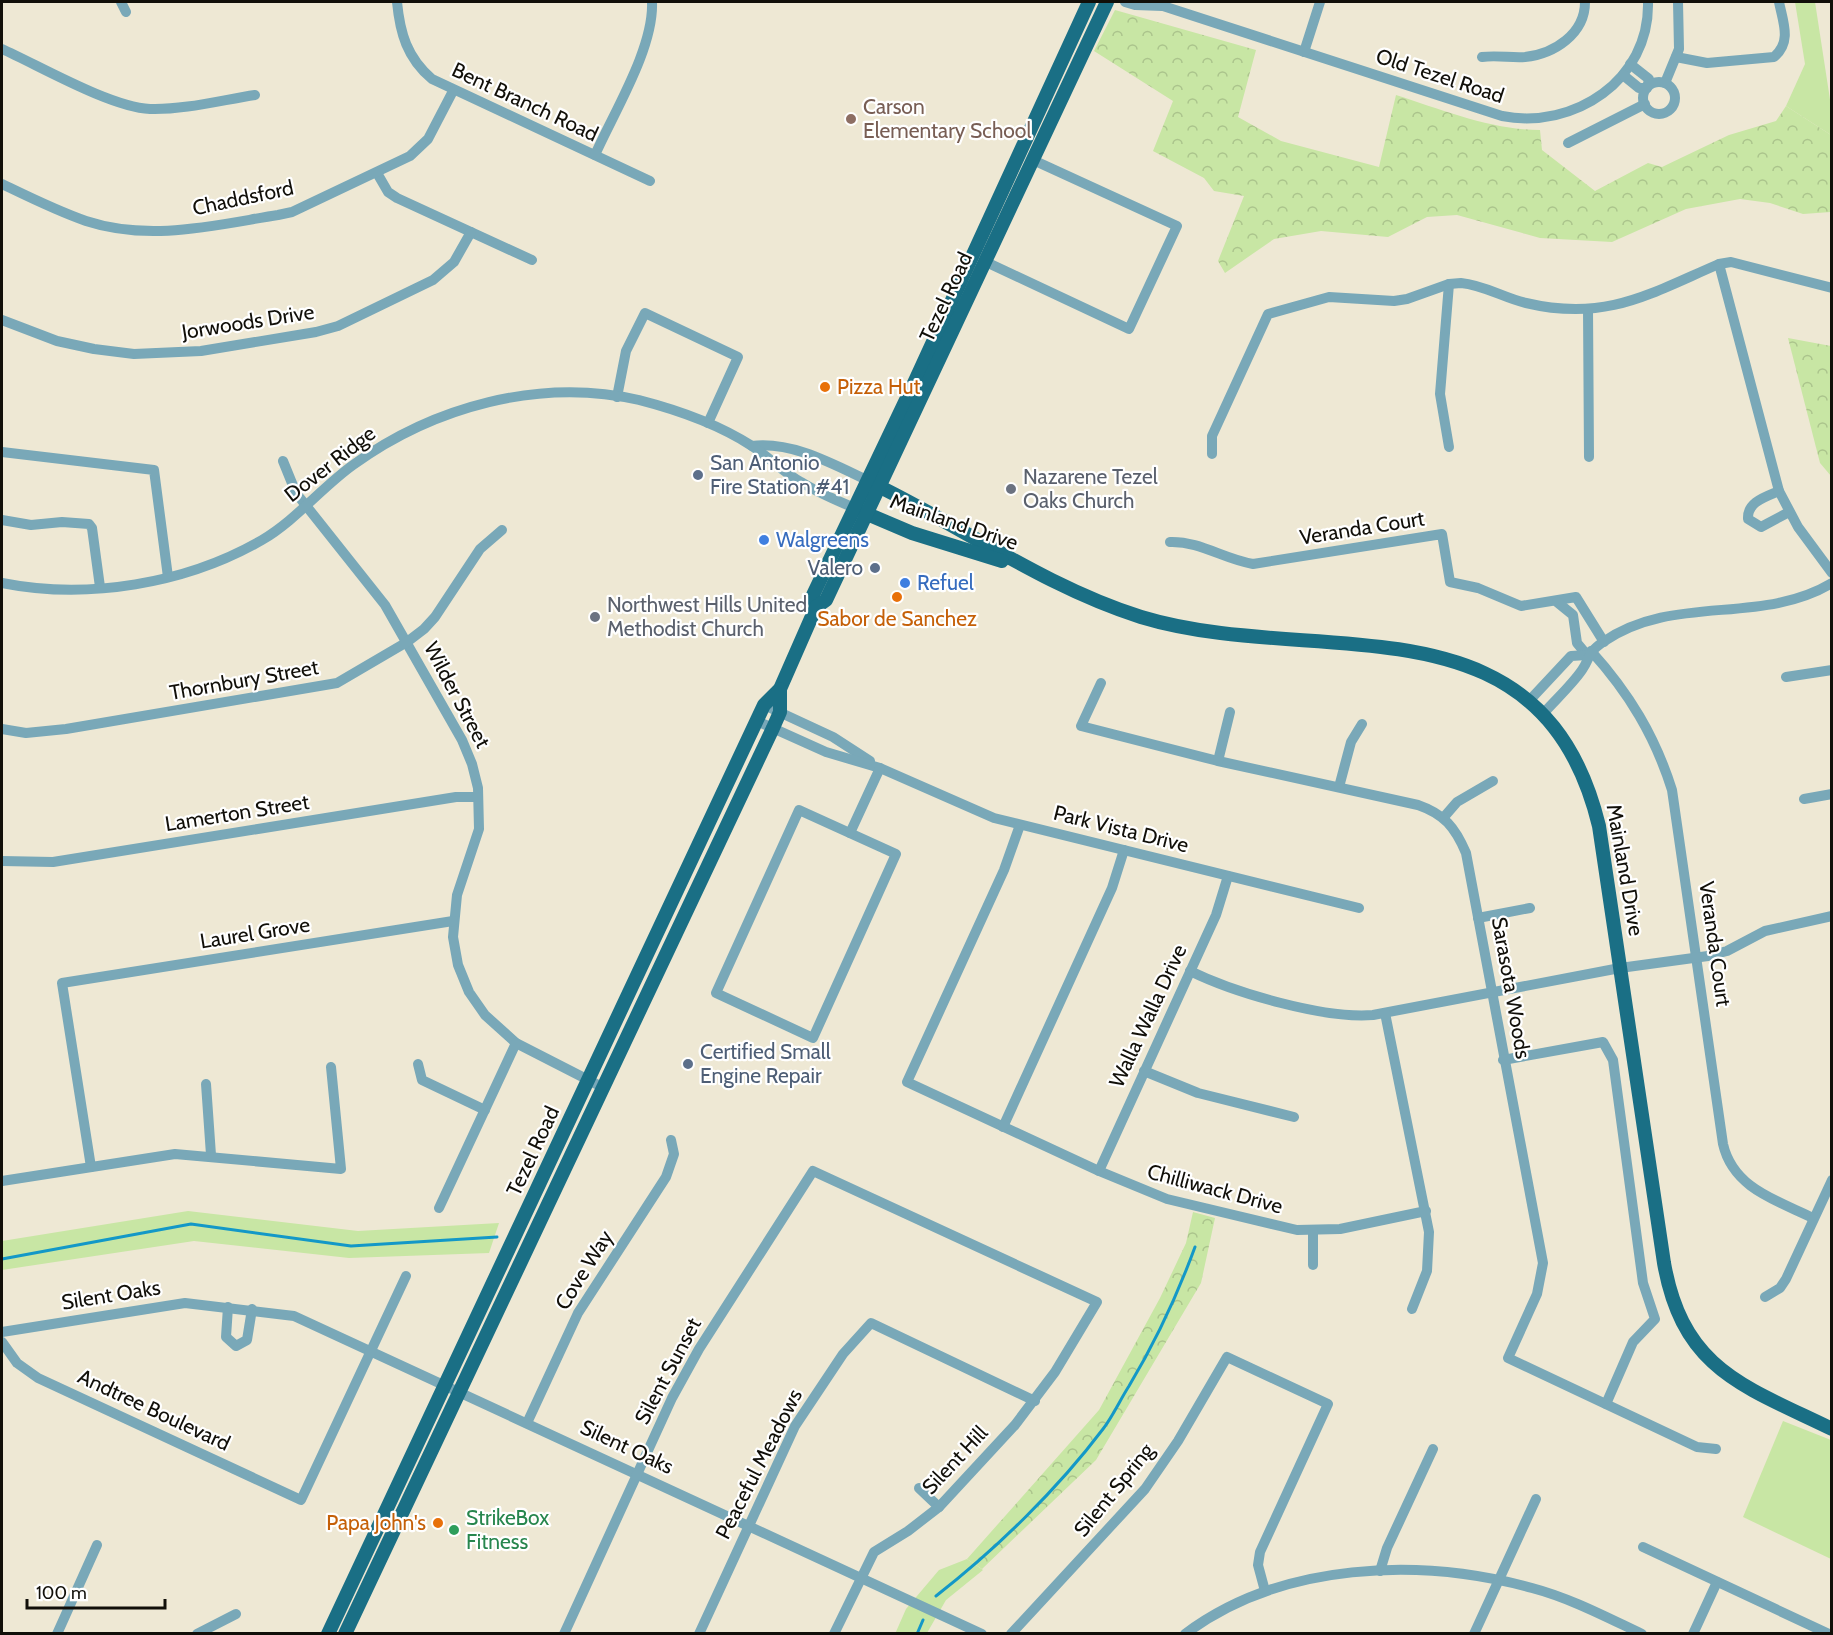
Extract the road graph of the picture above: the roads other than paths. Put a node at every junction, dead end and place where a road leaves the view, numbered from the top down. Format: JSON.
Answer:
{"nodes":[{"id":1,"x":396,"y":2,"type":"edge"},
{"id":2,"x":652,"y":2,"type":"edge"},
{"id":3,"x":1089,"y":2,"type":"edge"},
{"id":4,"x":1107,"y":2,"type":"edge"},
{"id":5,"x":1125,"y":2,"type":"edge"},
{"id":6,"x":1320,"y":2,"type":"edge"},
{"id":7,"x":1585,"y":2,"type":"edge"},
{"id":8,"x":1648,"y":2,"type":"edge"},
{"id":9,"x":1678,"y":2,"type":"edge"},
{"id":10,"x":1779,"y":2,"type":"edge"},
{"id":11,"x":1159,"y":4,"type":"edge"},
{"id":12,"x":2,"y":48,"type":"edge"},
{"id":13,"x":1304,"y":52,"type":"junction"},
{"id":14,"x":1482,"y":57,"type":"dead end"},
{"id":15,"x":1676,"y":57,"type":"junction"},
{"id":16,"x":1630,"y":64,"type":"junction"},
{"id":17,"x":1623,"y":75,"type":"junction"},
{"id":18,"x":1665,"y":83,"type":"junction"},
{"id":19,"x":1647,"y":88,"type":"junction"},
{"id":20,"x":453,"y":91,"type":"junction"},
{"id":21,"x":255,"y":95,"type":"dead end"},
{"id":22,"x":1645,"y":104,"type":"junction"},
{"id":23,"x":1568,"y":142,"type":"dead end"},
{"id":24,"x":595,"y":155,"type":"junction"},
{"id":25,"x":1033,"y":160,"type":"junction"},
{"id":26,"x":377,"y":173,"type":"junction"},
{"id":27,"x":650,"y":181,"type":"dead end"},
{"id":28,"x":2,"y":184,"type":"edge"},
{"id":29,"x":471,"y":232,"type":"junction"},
{"id":30,"x":532,"y":260,"type":"dead end"},
{"id":31,"x":986,"y":262,"type":"junction"},
{"id":32,"x":1719,"y":264,"type":"junction"},
{"id":33,"x":1449,"y":284,"type":"junction"},
{"id":34,"x":1832,"y":288,"type":"edge"},
{"id":35,"x":1588,"y":309,"type":"junction"},
{"id":36,"x":2,"y":320,"type":"edge"},
{"id":37,"x":617,"y":397,"type":"junction"},
{"id":38,"x":708,"y":423,"type":"junction"},
{"id":39,"x":752,"y":446,"type":"junction"},
{"id":40,"x":1449,"y":447,"type":"dead end"},
{"id":41,"x":2,"y":452,"type":"edge"},
{"id":42,"x":1212,"y":454,"type":"dead end"},
{"id":43,"x":1588,"y":457,"type":"dead end"},
{"id":44,"x":283,"y":461,"type":"dead end"},
{"id":45,"x":872,"y":483,"type":"junction"},
{"id":46,"x":1779,"y":491,"type":"junction"},
{"id":47,"x":306,"y":506,"type":"junction"},
{"id":48,"x":859,"y":510,"type":"junction"},
{"id":49,"x":1790,"y":512,"type":"junction"},
{"id":50,"x":2,"y":520,"type":"edge"},
{"id":51,"x":502,"y":530,"type":"dead end"},
{"id":52,"x":1170,"y":542,"type":"dead end"},
{"id":53,"x":1029,"y":570,"type":"junction"},
{"id":54,"x":1832,"y":573,"type":"edge"},
{"id":55,"x":168,"y":577,"type":"junction"},
{"id":56,"x":2,"y":583,"type":"edge"},
{"id":57,"x":1832,"y":583,"type":"edge"},
{"id":58,"x":100,"y":588,"type":"junction"},
{"id":59,"x":1557,"y":602,"type":"junction"},
{"id":60,"x":407,"y":642,"type":"junction"},
{"id":61,"x":1604,"y":642,"type":"junction"},
{"id":62,"x":1589,"y":653,"type":"junction"},
{"id":63,"x":1832,"y":670,"type":"edge"},
{"id":64,"x":1786,"y":677,"type":"dead end"},
{"id":65,"x":1101,"y":683,"type":"dead end"},
{"id":66,"x":780,"y":689,"type":"junction"},
{"id":67,"x":1528,"y":702,"type":"junction"},
{"id":68,"x":764,"y":705,"type":"junction"},
{"id":69,"x":780,"y":712,"type":"junction"},
{"id":70,"x":1230,"y":712,"type":"dead end"},
{"id":71,"x":1542,"y":715,"type":"junction"},
{"id":72,"x":757,"y":721,"type":"junction"},
{"id":73,"x":1362,"y":724,"type":"dead end"},
{"id":74,"x":773,"y":728,"type":"junction"},
{"id":75,"x":2,"y":729,"type":"edge"},
{"id":76,"x":1218,"y":761,"type":"junction"},
{"id":77,"x":880,"y":768,"type":"junction"},
{"id":78,"x":1492,"y":781,"type":"dead end"},
{"id":79,"x":1339,"y":787,"type":"junction"},
{"id":80,"x":1832,"y":794,"type":"edge"},
{"id":81,"x":478,"y":797,"type":"junction"},
{"id":82,"x":1804,"y":799,"type":"dead end"},
{"id":83,"x":1444,"y":817,"type":"junction"},
{"id":84,"x":1020,"y":825,"type":"junction"},
{"id":85,"x":850,"y":833,"type":"junction"},
{"id":86,"x":1124,"y":850,"type":"junction"},
{"id":87,"x":2,"y":861,"type":"edge"},
{"id":88,"x":1228,"y":876,"type":"junction"},
{"id":89,"x":1359,"y":908,"type":"dead end"},
{"id":90,"x":1530,"y":908,"type":"dead end"},
{"id":91,"x":1832,"y":916,"type":"edge"},
{"id":92,"x":1478,"y":918,"type":"junction"},
{"id":93,"x":453,"y":921,"type":"junction"},
{"id":94,"x":1697,"y":957,"type":"junction"},
{"id":95,"x":1620,"y":968,"type":"junction"},
{"id":96,"x":1190,"y":971,"type":"junction"},
{"id":97,"x":1494,"y":992,"type":"junction"},
{"id":98,"x":1385,"y":1013,"type":"junction"},
{"id":99,"x":516,"y":1043,"type":"junction"},
{"id":100,"x":1503,"y":1060,"type":"junction"},
{"id":101,"x":418,"y":1064,"type":"dead end"},
{"id":102,"x":331,"y":1067,"type":"dead end"},
{"id":103,"x":1144,"y":1071,"type":"junction"},
{"id":104,"x":590,"y":1081,"type":"junction"},
{"id":105,"x":206,"y":1084,"type":"dead end"},
{"id":106,"x":604,"y":1088,"type":"junction"},
{"id":107,"x":485,"y":1110,"type":"junction"},
{"id":108,"x":1294,"y":1117,"type":"dead end"},
{"id":109,"x":1003,"y":1127,"type":"junction"},
{"id":110,"x":671,"y":1140,"type":"dead end"},
{"id":111,"x":211,"y":1155,"type":"junction"},
{"id":112,"x":91,"y":1167,"type":"junction"},
{"id":113,"x":813,"y":1171,"type":"joint"},
{"id":114,"x":1098,"y":1171,"type":"junction"},
{"id":115,"x":1832,"y":1180,"type":"edge"},
{"id":116,"x":2,"y":1181,"type":"edge"},
{"id":117,"x":439,"y":1208,"type":"dead end"},
{"id":118,"x":1426,"y":1211,"type":"junction"},
{"id":119,"x":1813,"y":1218,"type":"junction"},
{"id":120,"x":1313,"y":1231,"type":"junction"},
{"id":121,"x":1313,"y":1265,"type":"dead end"},
{"id":122,"x":406,"y":1276,"type":"dead end"},
{"id":123,"x":1765,"y":1298,"type":"dead end"},
{"id":124,"x":228,"y":1307,"type":"junction"},
{"id":125,"x":252,"y":1309,"type":"junction"},
{"id":126,"x":1412,"y":1309,"type":"dead end"},
{"id":127,"x":2,"y":1332,"type":"edge"},
{"id":128,"x":2,"y":1342,"type":"edge"},
{"id":129,"x":370,"y":1349,"type":"junction"},
{"id":130,"x":446,"y":1385,"type":"junction"},
{"id":131,"x":460,"y":1392,"type":"junction"},
{"id":132,"x":1035,"y":1401,"type":"junction"},
{"id":133,"x":1606,"y":1404,"type":"junction"},
{"id":134,"x":527,"y":1423,"type":"junction"},
{"id":135,"x":1832,"y":1429,"type":"edge"},
{"id":136,"x":1433,"y":1449,"type":"dead end"},
{"id":137,"x":1716,"y":1449,"type":"dead end"},
{"id":138,"x":637,"y":1473,"type":"junction"},
{"id":139,"x":919,"y":1488,"type":"dead end"},
{"id":140,"x":1536,"y":1499,"type":"dead end"},
{"id":141,"x":939,"y":1507,"type":"junction"},
{"id":142,"x":749,"y":1524,"type":"junction"},
{"id":143,"x":97,"y":1545,"type":"dead end"},
{"id":144,"x":1643,"y":1547,"type":"dead end"},
{"id":145,"x":1380,"y":1571,"type":"junction"},
{"id":146,"x":861,"y":1576,"type":"junction"},
{"id":147,"x":1498,"y":1580,"type":"junction"},
{"id":148,"x":1717,"y":1582,"type":"junction"},
{"id":149,"x":1265,"y":1591,"type":"junction"},
{"id":150,"x":236,"y":1614,"type":"dead end"},
{"id":151,"x":57,"y":1634,"type":"edge"},
{"id":152,"x":198,"y":1634,"type":"edge"},
{"id":153,"x":328,"y":1634,"type":"edge"},
{"id":154,"x":345,"y":1634,"type":"edge"},
{"id":155,"x":564,"y":1634,"type":"edge"},
{"id":156,"x":699,"y":1634,"type":"edge"},
{"id":157,"x":834,"y":1634,"type":"edge"},
{"id":158,"x":982,"y":1634,"type":"edge"},
{"id":159,"x":1011,"y":1634,"type":"edge"},
{"id":160,"x":1185,"y":1634,"type":"edge"},
{"id":161,"x":1474,"y":1634,"type":"edge"},
{"id":162,"x":1642,"y":1634,"type":"edge"},
{"id":163,"x":1693,"y":1634,"type":"edge"},
{"id":164,"x":1829,"y":1634,"type":"edge"}],
"edges":[{"from":1,"to":20,"type":"street","name":"Bent Branch Road"},
{"from":2,"to":24,"type":"street"},
{"from":3,"to":45,"type":"main road","name":"Tezel Road"},
{"from":4,"to":25,"type":"main road","name":"Tezel Road"},
{"from":5,"to":11,"type":"street","name":"Old Tezel Road"},
{"from":6,"to":13,"type":"street"},
{"from":7,"to":14,"type":"street"},
{"from":8,"to":16,"type":"street","name":"Old Tezel Road"},
{"from":9,"to":15,"type":"street"},
{"from":10,"to":15,"type":"street"},
{"from":11,"to":13,"type":"street","name":"Old Tezel Road"},
{"from":12,"to":21,"type":"street"},
{"from":13,"to":17,"type":"street","name":"Old Tezel Road"},
{"from":15,"to":18,"type":"street"},
{"from":16,"to":17,"type":"street","name":"Old Tezel Road"},
{"from":16,"to":19,"type":"street"},
{"from":17,"to":19,"type":"street"},
{"from":18,"to":19,"type":"street"},
{"from":18,"to":22,"type":"street"},
{"from":19,"to":22,"type":"street"},
{"from":20,"to":24,"type":"street","name":"Bent Branch Road"},
{"from":20,"to":26,"type":"street","name":"Chaddsford"},
{"from":22,"to":23,"type":"street"},
{"from":24,"to":27,"type":"street","name":"Bent Branch Road"},
{"from":25,"to":31,"type":"main road","name":"Tezel Road"},
{"from":25,"to":31,"type":"street"},
{"from":26,"to":28,"type":"street","name":"Chaddsford"},
{"from":26,"to":29,"type":"street"},
{"from":29,"to":30,"type":"street"},
{"from":29,"to":36,"type":"street","name":"Jorwoods Drive"},
{"from":31,"to":45,"type":"main road","name":"Tezel Road"},
{"from":32,"to":34,"type":"street"},
{"from":32,"to":35,"type":"street"},
{"from":32,"to":46,"type":"street"},
{"from":33,"to":35,"type":"street"},
{"from":33,"to":40,"type":"street"},
{"from":33,"to":42,"type":"street"},
{"from":35,"to":43,"type":"street"},
{"from":37,"to":38,"type":"street","name":"Dover Ridge"},
{"from":37,"to":38,"type":"street"},
{"from":37,"to":47,"type":"street","name":"Dover Ridge"},
{"from":38,"to":39,"type":"street","name":"Dover Ridge"},
{"from":39,"to":45,"type":"street","name":"Dover Ridge"},
{"from":39,"to":48,"type":"street","name":"Dover Ridge"},
{"from":41,"to":55,"type":"street"},
{"from":44,"to":47,"type":"street","name":"Wilder Street"},
{"from":45,"to":48,"type":"main road","name":"Tezel Road"},
{"from":45,"to":53,"type":"main road","name":"Mainland Drive"},
{"from":46,"to":49,"type":"street"},
{"from":46,"to":49,"type":"street"},
{"from":47,"to":55,"type":"street","name":"Dover Ridge"},
{"from":47,"to":60,"type":"street","name":"Wilder Street"},
{"from":48,"to":53,"type":"main road","name":"Mainland Drive"},
{"from":48,"to":66,"type":"main road","name":"Tezel Road"},
{"from":49,"to":54,"type":"street"},
{"from":50,"to":58,"type":"street"},
{"from":51,"to":60,"type":"street","name":"Thornbury Street"},
{"from":52,"to":59,"type":"street","name":"Veranda Court"},
{"from":53,"to":67,"type":"main road","name":"Mainland Drive"},
{"from":55,"to":58,"type":"street","name":"Dover Ridge"},
{"from":56,"to":58,"type":"street","name":"Dover Ridge"},
{"from":57,"to":61,"type":"street"},
{"from":59,"to":61,"type":"street","name":"Veranda Court"},
{"from":59,"to":62,"type":"street","name":"Veranda Court"},
{"from":60,"to":75,"type":"street","name":"Thornbury Street"},
{"from":60,"to":81,"type":"street","name":"Wilder Street"},
{"from":61,"to":62,"type":"street"},
{"from":62,"to":67,"type":"street"},
{"from":62,"to":71,"type":"street"},
{"from":62,"to":94,"type":"street","name":"Veranda Court"},
{"from":63,"to":64,"type":"street"},
{"from":65,"to":76,"type":"street","name":"Sarasota Woods"},
{"from":66,"to":68,"type":"main road","name":"Tezel Road"},
{"from":66,"to":69,"type":"main road","name":"Tezel Road"},
{"from":67,"to":71,"type":"main road","name":"Mainland Drive"},
{"from":68,"to":69,"type":"street","name":"Park Vista Drive"},
{"from":68,"to":72,"type":"main road","name":"Tezel Road"},
{"from":69,"to":74,"type":"main road","name":"Tezel Road"},
{"from":69,"to":77,"type":"street","name":"Park Vista Drive"},
{"from":70,"to":76,"type":"street"},
{"from":71,"to":95,"type":"main road","name":"Mainland Drive"},
{"from":72,"to":74,"type":"street","name":"Park Vista Drive"},
{"from":72,"to":104,"type":"main road","name":"Tezel Road"},
{"from":73,"to":79,"type":"street"},
{"from":74,"to":77,"type":"street","name":"Park Vista Drive"},
{"from":74,"to":106,"type":"main road","name":"Tezel Road"},
{"from":76,"to":79,"type":"street","name":"Sarasota Woods"},
{"from":77,"to":84,"type":"street","name":"Park Vista Drive"},
{"from":77,"to":85,"type":"street"},
{"from":78,"to":83,"type":"street"},
{"from":79,"to":83,"type":"street","name":"Sarasota Woods"},
{"from":80,"to":82,"type":"street"},
{"from":81,"to":87,"type":"street","name":"Lamerton Street"},
{"from":81,"to":93,"type":"street","name":"Wilder Street"},
{"from":83,"to":92,"type":"street","name":"Sarasota Woods"},
{"from":84,"to":86,"type":"street","name":"Park Vista Drive"},
{"from":84,"to":109,"type":"street","name":"Chilliwack Drive"},
{"from":85,"to":85,"type":"street"},
{"from":86,"to":88,"type":"street","name":"Park Vista Drive"},
{"from":86,"to":109,"type":"street"},
{"from":88,"to":89,"type":"street","name":"Park Vista Drive"},
{"from":88,"to":96,"type":"street","name":"Walla Walla Drive"},
{"from":90,"to":92,"type":"street"},
{"from":91,"to":94,"type":"street"},
{"from":92,"to":97,"type":"street","name":"Sarasota Woods"},
{"from":93,"to":99,"type":"street","name":"Wilder Street"},
{"from":93,"to":112,"type":"street","name":"Laurel Grove"},
{"from":94,"to":95,"type":"street"},
{"from":94,"to":119,"type":"street","name":"Veranda Court"},
{"from":95,"to":97,"type":"street"},
{"from":95,"to":135,"type":"main road","name":"Mainland Drive"},
{"from":96,"to":98,"type":"street"},
{"from":96,"to":103,"type":"street","name":"Walla Walla Drive"},
{"from":97,"to":98,"type":"street"},
{"from":97,"to":100,"type":"street","name":"Sarasota Woods"},
{"from":98,"to":118,"type":"street"},
{"from":99,"to":104,"type":"street","name":"Wilder Street"},
{"from":99,"to":107,"type":"street"},
{"from":100,"to":133,"type":"street","name":"Sarasota Woods"},
{"from":100,"to":133,"type":"street"},
{"from":101,"to":107,"type":"street"},
{"from":102,"to":111,"type":"street"},
{"from":103,"to":108,"type":"street"},
{"from":103,"to":114,"type":"street","name":"Walla Walla Drive"},
{"from":104,"to":106,"type":"street","name":"Wilder Street"},
{"from":104,"to":130,"type":"main road","name":"Tezel Road"},
{"from":105,"to":111,"type":"street"},
{"from":106,"to":131,"type":"main road","name":"Tezel Road"},
{"from":107,"to":117,"type":"street"},
{"from":109,"to":114,"type":"street","name":"Chilliwack Drive"},
{"from":110,"to":134,"type":"street","name":"Cove Way"},
{"from":111,"to":112,"type":"street"},
{"from":112,"to":116,"type":"street"},
{"from":113,"to":132,"type":"street","name":"Silent Hill"},
{"from":113,"to":138,"type":"street","name":"Silent Sunset"},
{"from":114,"to":120,"type":"street","name":"Chilliwack Drive"},
{"from":115,"to":119,"type":"street"},
{"from":118,"to":120,"type":"street","name":"Chilliwack Drive"},
{"from":118,"to":126,"type":"street"},
{"from":119,"to":123,"type":"street"},
{"from":120,"to":121,"type":"street"},
{"from":122,"to":129,"type":"street"},
{"from":124,"to":125,"type":"street","name":"Silent Oaks"},
{"from":124,"to":125,"type":"street"},
{"from":124,"to":127,"type":"street","name":"Silent Oaks"},
{"from":125,"to":129,"type":"street","name":"Silent Oaks"},
{"from":128,"to":129,"type":"street","name":"Andtree Boulevard"},
{"from":129,"to":130,"type":"street","name":"Silent Oaks"},
{"from":130,"to":131,"type":"street","name":"Silent Oaks"},
{"from":130,"to":153,"type":"main road","name":"Tezel Road"},
{"from":131,"to":134,"type":"street","name":"Silent Oaks"},
{"from":131,"to":154,"type":"main road","name":"Tezel Road"},
{"from":132,"to":141,"type":"street","name":"Silent Hill"},
{"from":132,"to":142,"type":"street","name":"Peaceful Meadows"},
{"from":133,"to":137,"type":"street","name":"Sarasota Woods"},
{"from":134,"to":138,"type":"street","name":"Silent Oaks"},
{"from":136,"to":145,"type":"street"},
{"from":138,"to":142,"type":"street","name":"Silent Oaks"},
{"from":138,"to":155,"type":"street","name":"Silent Sunset"},
{"from":139,"to":141,"type":"street"},
{"from":140,"to":147,"type":"street"},
{"from":141,"to":146,"type":"street","name":"Silent Hill"},
{"from":142,"to":146,"type":"street","name":"Silent Oaks"},
{"from":142,"to":156,"type":"street","name":"Peaceful Meadows"},
{"from":143,"to":151,"type":"street"},
{"from":144,"to":148,"type":"street"},
{"from":145,"to":147,"type":"street"},
{"from":145,"to":149,"type":"street"},
{"from":146,"to":157,"type":"street","name":"Silent Hill"},
{"from":146,"to":158,"type":"street","name":"Silent Oaks"},
{"from":147,"to":161,"type":"street"},
{"from":147,"to":162,"type":"street"},
{"from":148,"to":163,"type":"street"},
{"from":148,"to":164,"type":"street"},
{"from":149,"to":159,"type":"street","name":"Silent Spring"},
{"from":149,"to":160,"type":"street"},
{"from":150,"to":152,"type":"street"}]}
